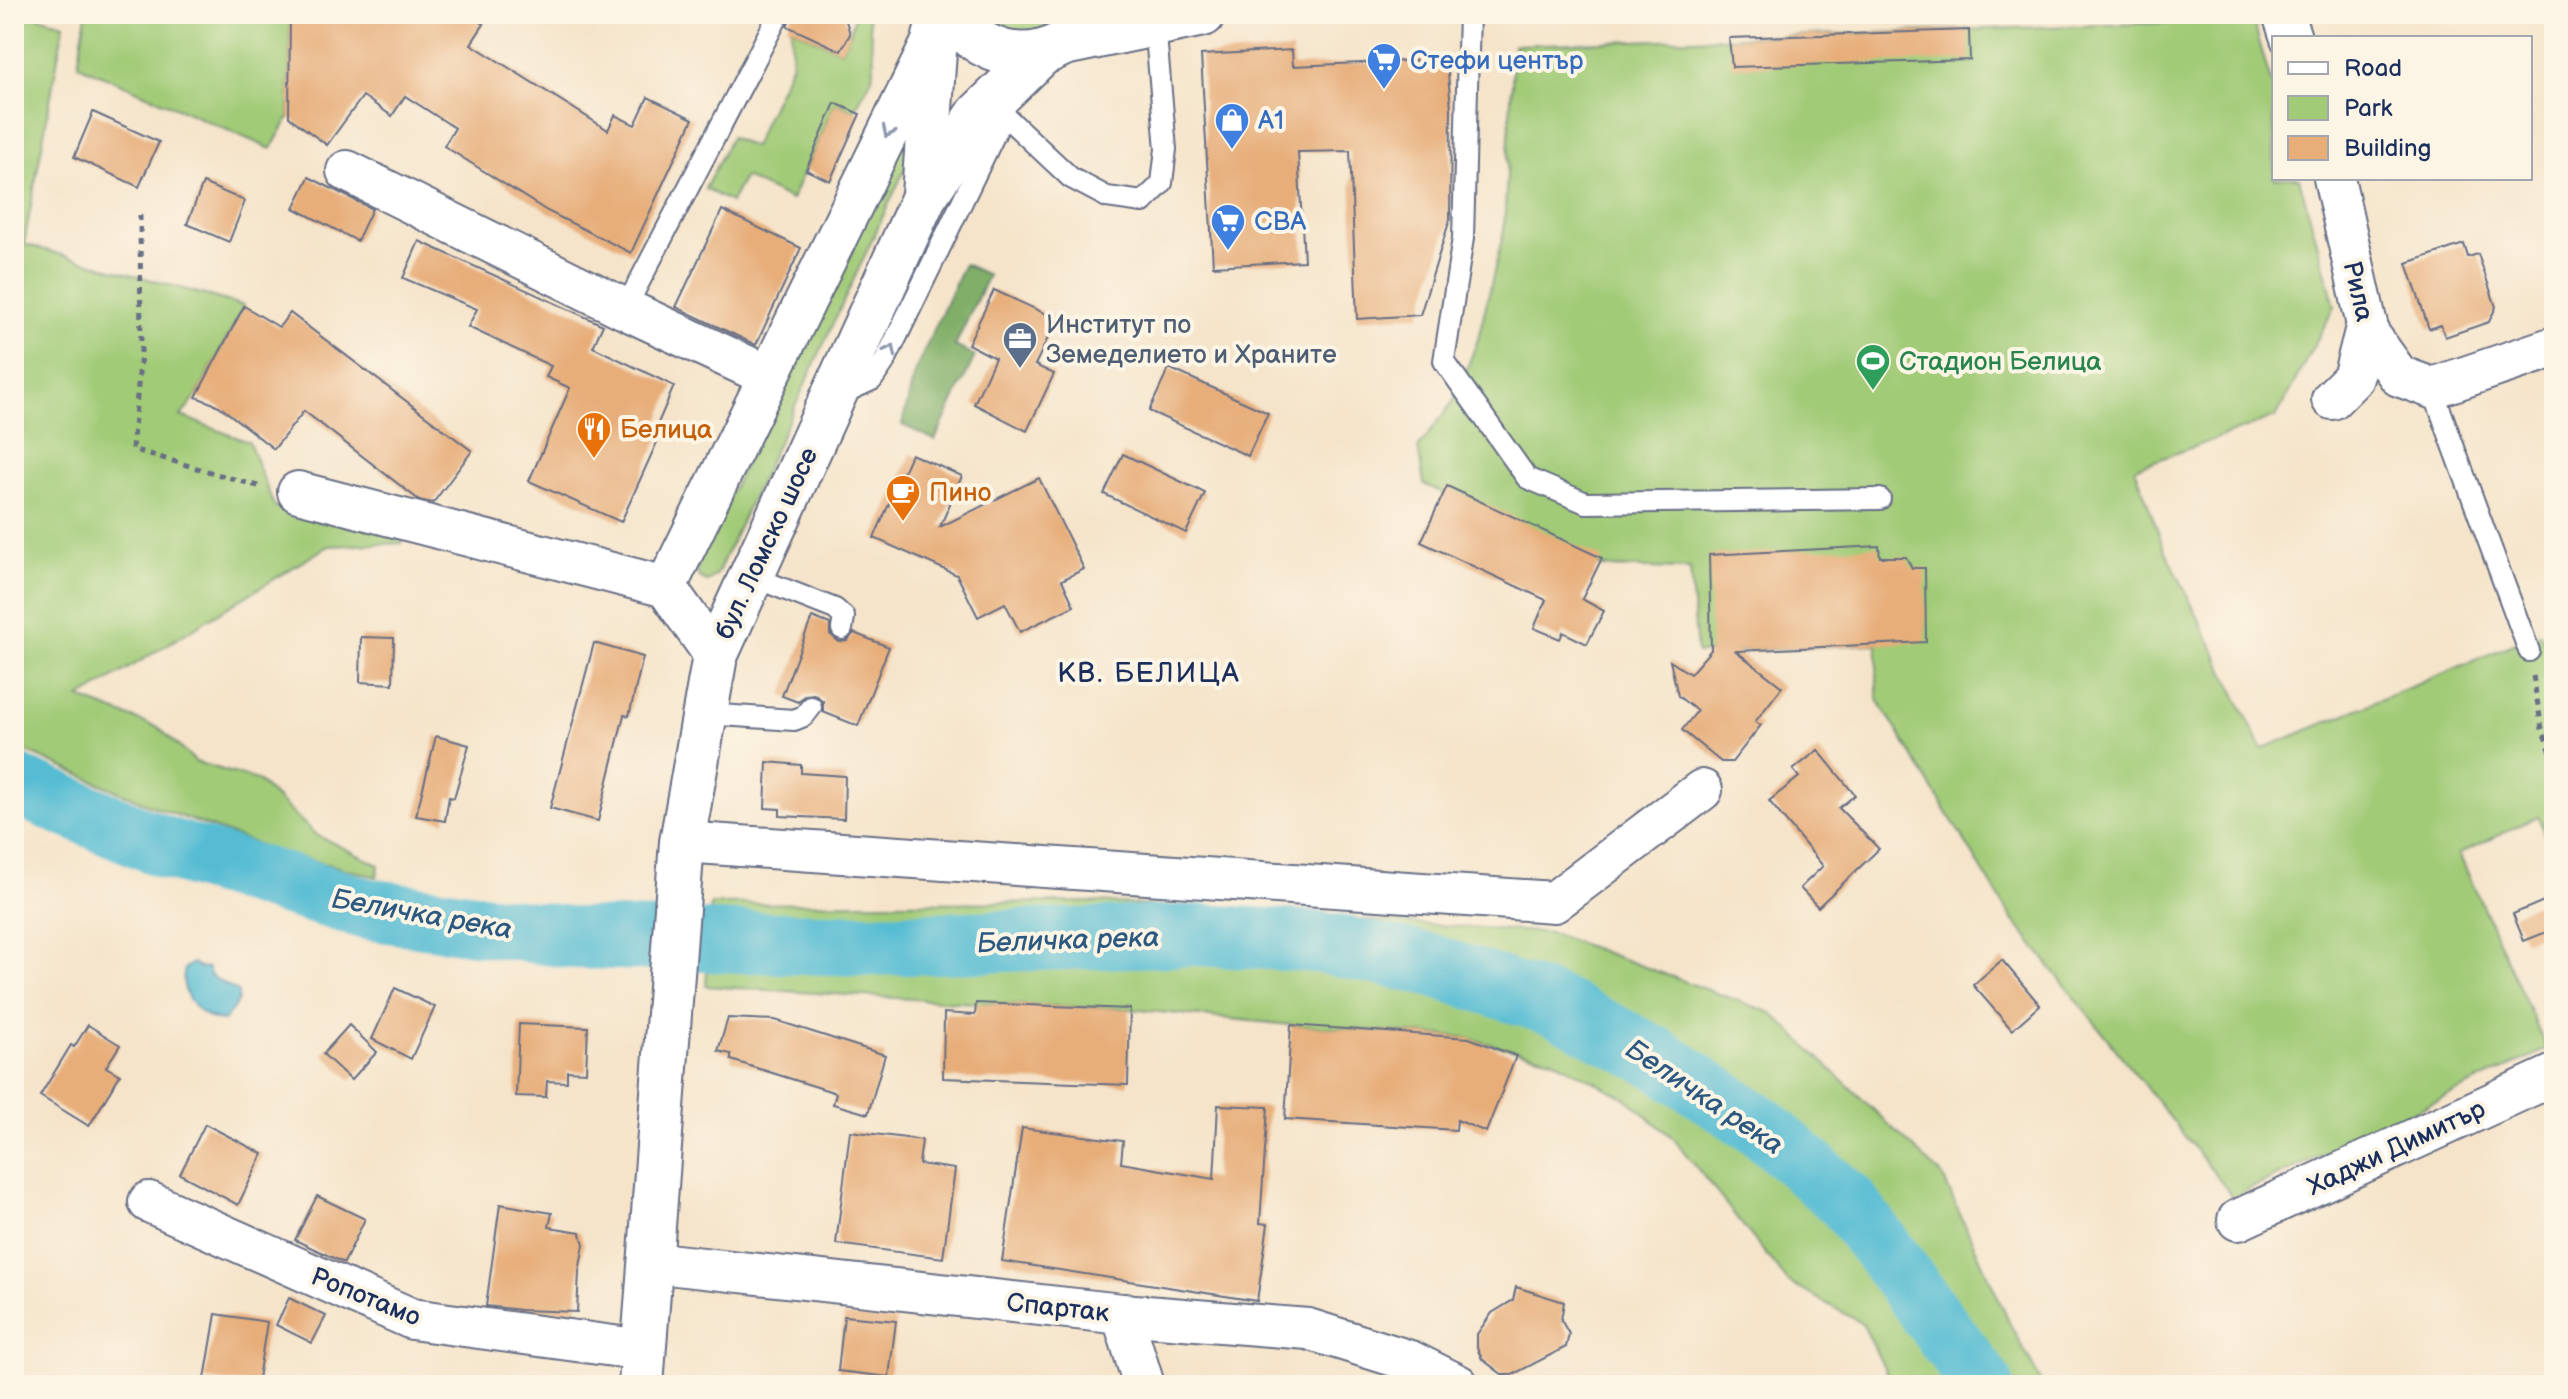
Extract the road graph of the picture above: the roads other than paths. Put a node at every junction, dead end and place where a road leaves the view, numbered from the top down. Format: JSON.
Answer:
{"nodes":[{"id":1,"x":779,"y":14,"type":"edge"},
{"id":2,"x":1203,"y":14,"type":"edge"},
{"id":3,"x":1469,"y":14,"type":"edge"},
{"id":4,"x":2283,"y":14,"type":"edge"},
{"id":5,"x":943,"y":22,"type":"edge"},
{"id":6,"x":1155,"y":24,"type":"junction"},
{"id":7,"x":2290,"y":36,"type":"edge"},
{"id":8,"x":1066,"y":37,"type":"edge"},
{"id":9,"x":1005,"y":101,"type":"junction"},
{"id":10,"x":347,"y":171,"type":"dead end"},
{"id":11,"x":2334,"y":180,"type":"edge"},
{"id":12,"x":924,"y":197,"type":"junction"},
{"id":13,"x":625,"y":309,"type":"junction"},
{"id":14,"x":2367,"y":324,"type":"junction"},
{"id":15,"x":2554,"y":347,"type":"edge"},
{"id":16,"x":768,"y":376,"type":"junction"},
{"id":17,"x":2432,"y":388,"type":"junction"},
{"id":18,"x":833,"y":397,"type":"junction"},
{"id":19,"x":2332,"y":399,"type":"dead end"},
{"id":20,"x":298,"y":492,"type":"road end"},
{"id":21,"x":1880,"y":499,"type":"dead end"},
{"id":22,"x":751,"y":576,"type":"junction"},
{"id":23,"x":666,"y":587,"type":"junction"},
{"id":24,"x":842,"y":629,"type":"dead end"},
{"id":25,"x":2529,"y":651,"type":"road end"},
{"id":26,"x":715,"y":656,"type":"junction"},
{"id":27,"x":811,"y":707,"type":"dead end"},
{"id":28,"x":705,"y":714,"type":"junction"},
{"id":29,"x":1702,"y":790,"type":"dead end"},
{"id":30,"x":682,"y":842,"type":"junction"},
{"id":31,"x":2554,"y":1075,"type":"edge"},
{"id":32,"x":149,"y":1202,"type":"dead end"},
{"id":33,"x":2238,"y":1220,"type":"dead end"},
{"id":34,"x":649,"y":1262,"type":"junction"},
{"id":35,"x":1122,"y":1314,"type":"junction"},
{"id":36,"x":642,"y":1367,"type":"edge"},
{"id":37,"x":1144,"y":1385,"type":"edge"},
{"id":38,"x":1458,"y":1385,"type":"edge"}],
"edges":[{"from":1,"to":13,"type":"lane"},
{"from":2,"to":6,"type":"main road"},
{"from":3,"to":21,"type":"lane"},
{"from":4,"to":7,"type":"street"},
{"from":5,"to":8,"type":"main road"},
{"from":5,"to":12,"type":"main road","name":"бул. Ломско шосе"},
{"from":5,"to":16,"type":"street","one_way":true},
{"from":6,"to":8,"type":"main road"},
{"from":6,"to":9,"type":"lane"},
{"from":8,"to":9,"type":"main road","name":"бул. Ломско шосе"},
{"from":9,"to":12,"type":"main road","name":"бул. Ломско шосе"},
{"from":18,"to":9,"type":"lane","one_way":true},
{"from":10,"to":13,"type":"street"},
{"from":11,"to":14,"type":"street","name":"Рила"},
{"from":12,"to":18,"type":"main road","name":"бул. Ломско шосе"},
{"from":13,"to":16,"type":"street"},
{"from":14,"to":17,"type":"street","name":"Рила"},
{"from":14,"to":19,"type":"street"},
{"from":15,"to":17,"type":"street"},
{"from":16,"to":23,"type":"street"},
{"from":17,"to":25,"type":"lane"},
{"from":18,"to":22,"type":"main road","name":"бул. Ломско шосе"},
{"from":20,"to":23,"type":"street"},
{"from":22,"to":24,"type":"lane"},
{"from":22,"to":26,"type":"main road","name":"бул. Ломско шосе"},
{"from":23,"to":26,"type":"street"},
{"from":26,"to":28,"type":"main road","name":"бул. Ломско шосе"},
{"from":27,"to":28,"type":"lane"},
{"from":28,"to":30,"type":"main road","name":"бул. Ломско шосе"},
{"from":29,"to":30,"type":"street"},
{"from":30,"to":34,"type":"main road","name":"бул. Ломско шосе"},
{"from":31,"to":33,"type":"street","name":"Хаджи Димитър"},
{"from":32,"to":36,"type":"street","name":"Ропотамо"},
{"from":34,"to":35,"type":"street","name":"Спартак"},
{"from":34,"to":36,"type":"main road","name":"бул. Ломско шосе"},
{"from":35,"to":37,"type":"street"},
{"from":35,"to":38,"type":"street","name":"Спартак"}]}
